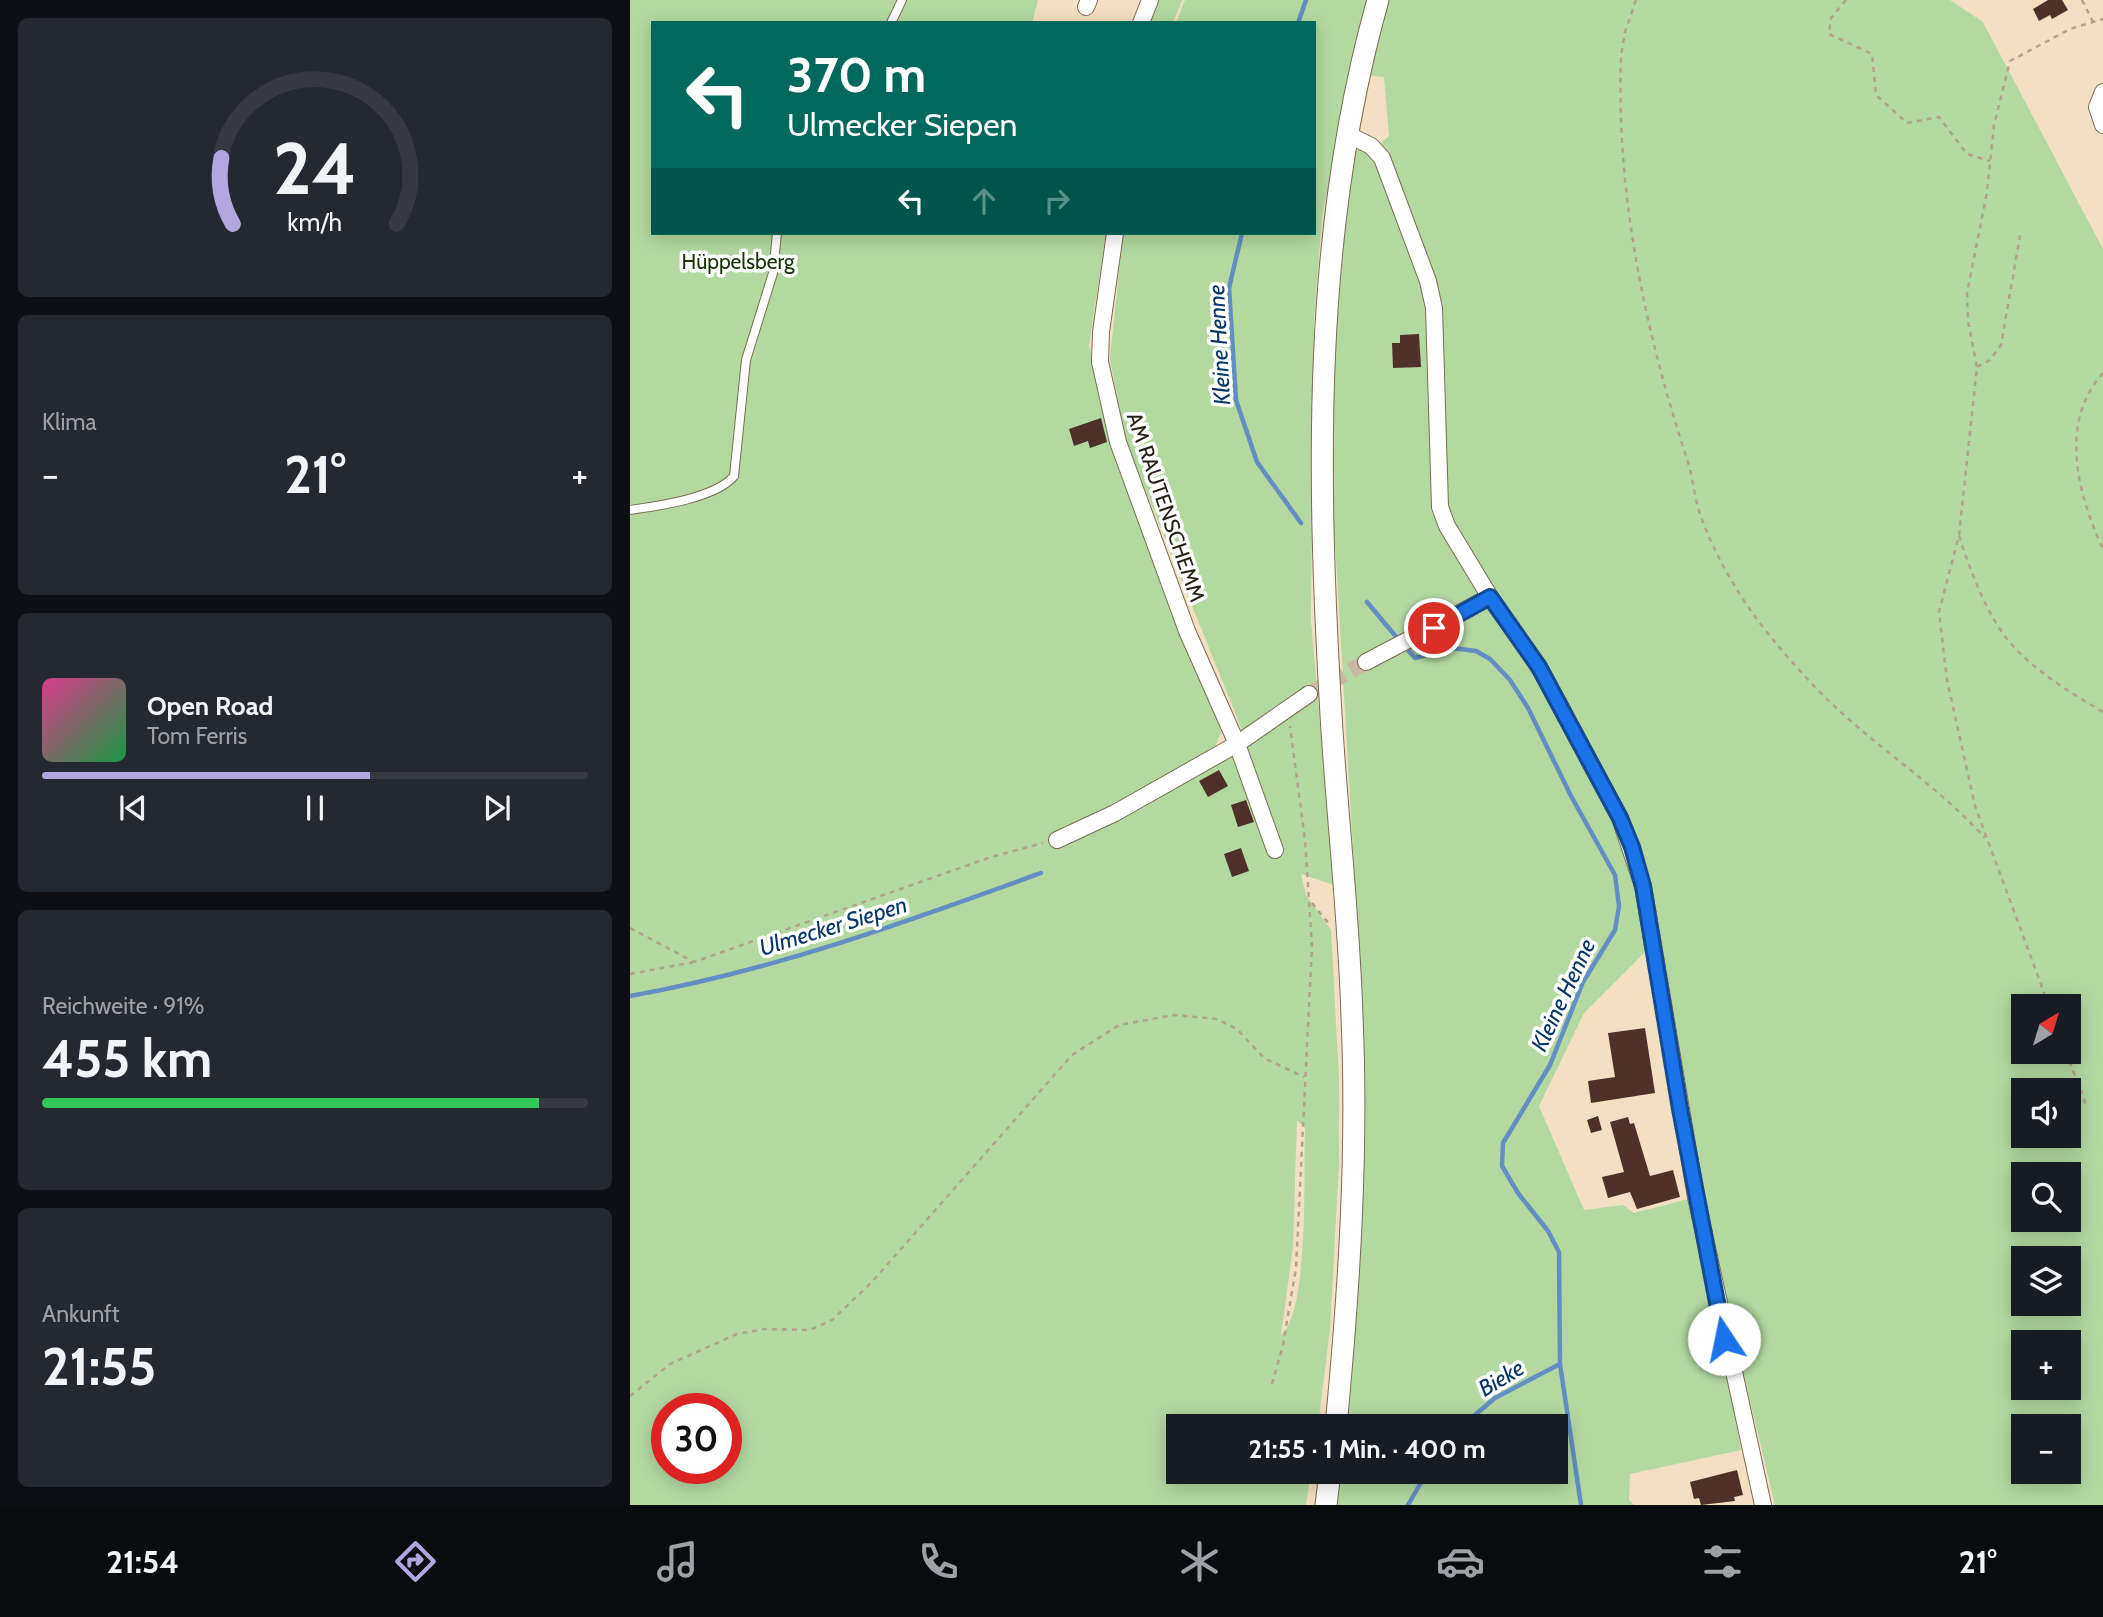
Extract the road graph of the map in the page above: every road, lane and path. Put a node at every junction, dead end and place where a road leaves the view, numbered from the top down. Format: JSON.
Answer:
{"nodes":[{"id":1,"x":902,"y":0,"type":"edge"},
{"id":2,"x":1150,"y":0,"type":"edge"},
{"id":3,"x":1378,"y":0,"type":"edge"},
{"id":4,"x":1636,"y":0,"type":"edge"},
{"id":5,"x":1846,"y":0,"type":"edge"},
{"id":6,"x":2082,"y":0,"type":"edge"},
{"id":7,"x":2103,"y":19,"type":"edge"},
{"id":8,"x":892,"y":21,"type":"edge"},
{"id":9,"x":1142,"y":21,"type":"edge"},
{"id":10,"x":2093,"y":22,"type":"junction"},
{"id":11,"x":2103,"y":92,"type":"edge"},
{"id":12,"x":2103,"y":125,"type":"edge"},
{"id":13,"x":1347,"y":134,"type":"junction"},
{"id":14,"x":1991,"y":161,"type":"junction"},
{"id":15,"x":2021,"y":230,"type":"dead end"},
{"id":16,"x":777,"y":235,"type":"edge"},
{"id":17,"x":1115,"y":235,"type":"edge"},
{"id":18,"x":1977,"y":367,"type":"junction"},
{"id":19,"x":2103,"y":373,"type":"edge"},
{"id":20,"x":630,"y":510,"type":"edge"},
{"id":21,"x":1959,"y":535,"type":"junction"},
{"id":22,"x":2103,"y":549,"type":"edge"},
{"id":23,"x":1490,"y":597,"type":"junction"},
{"id":24,"x":1366,"y":662,"type":"tunnel mouth"},
{"id":25,"x":1309,"y":694,"type":"tunnel mouth"},
{"id":26,"x":1288,"y":710,"type":"junction"},
{"id":27,"x":2103,"y":712,"type":"edge"},
{"id":28,"x":1237,"y":744,"type":"junction"},
{"id":29,"x":1986,"y":839,"type":"junction"},
{"id":30,"x":1057,"y":840,"type":"joint"},
{"id":31,"x":1275,"y":850,"type":"dead end"},
{"id":32,"x":1312,"y":903,"type":"junction"},
{"id":33,"x":630,"y":928,"type":"edge"},
{"id":34,"x":1334,"y":930,"type":"dead end"},
{"id":35,"x":694,"y":962,"type":"junction"},
{"id":36,"x":630,"y":974,"type":"edge"},
{"id":37,"x":2044,"y":994,"type":"edge"},
{"id":38,"x":2071,"y":1064,"type":"edge"},
{"id":39,"x":1304,"y":1077,"type":"junction"},
{"id":40,"x":2086,"y":1105,"type":"dead end"},
{"id":41,"x":1272,"y":1384,"type":"dead end"},
{"id":42,"x":630,"y":1396,"type":"edge"},
{"id":43,"x":1337,"y":1414,"type":"edge"},
{"id":44,"x":1329,"y":1484,"type":"edge"},
{"id":45,"x":1326,"y":1505,"type":"edge"},
{"id":46,"x":1763,"y":1505,"type":"edge"}],
"edges":[{"from":1,"to":8,"type":"lane"},
{"from":2,"to":9,"type":"street"},
{"from":3,"to":13,"type":"main road"},
{"from":4,"to":29,"type":"path"},
{"from":5,"to":14,"type":"path"},
{"from":6,"to":10,"type":"path"},
{"from":7,"to":10,"type":"path"},
{"from":10,"to":14,"type":"path"},
{"from":11,"to":12,"type":"street"},
{"from":13,"to":23,"type":"street"},
{"from":13,"to":43,"type":"main road"},
{"from":14,"to":18,"type":"path"},
{"from":15,"to":18,"type":"path"},
{"from":16,"to":20,"type":"lane"},
{"from":17,"to":28,"type":"street","name":"AM RAUTENSCHEMM"},
{"from":18,"to":21,"type":"path"},
{"from":19,"to":22,"type":"path"},
{"from":21,"to":27,"type":"path"},
{"from":21,"to":29,"type":"path"},
{"from":23,"to":24,"type":"street"},
{"from":23,"to":46,"type":"street"},
{"from":25,"to":26,"type":"street"},
{"from":26,"to":28,"type":"street"},
{"from":26,"to":32,"type":"path"},
{"from":28,"to":30,"type":"street"},
{"from":28,"to":31,"type":"street"},
{"from":29,"to":37,"type":"path"},
{"from":30,"to":35,"type":"path"},
{"from":32,"to":34,"type":"path"},
{"from":32,"to":39,"type":"path"},
{"from":33,"to":35,"type":"path"},
{"from":35,"to":36,"type":"path"},
{"from":38,"to":40,"type":"path"},
{"from":39,"to":41,"type":"path"},
{"from":39,"to":42,"type":"path"},
{"from":44,"to":45,"type":"main road"}]}
